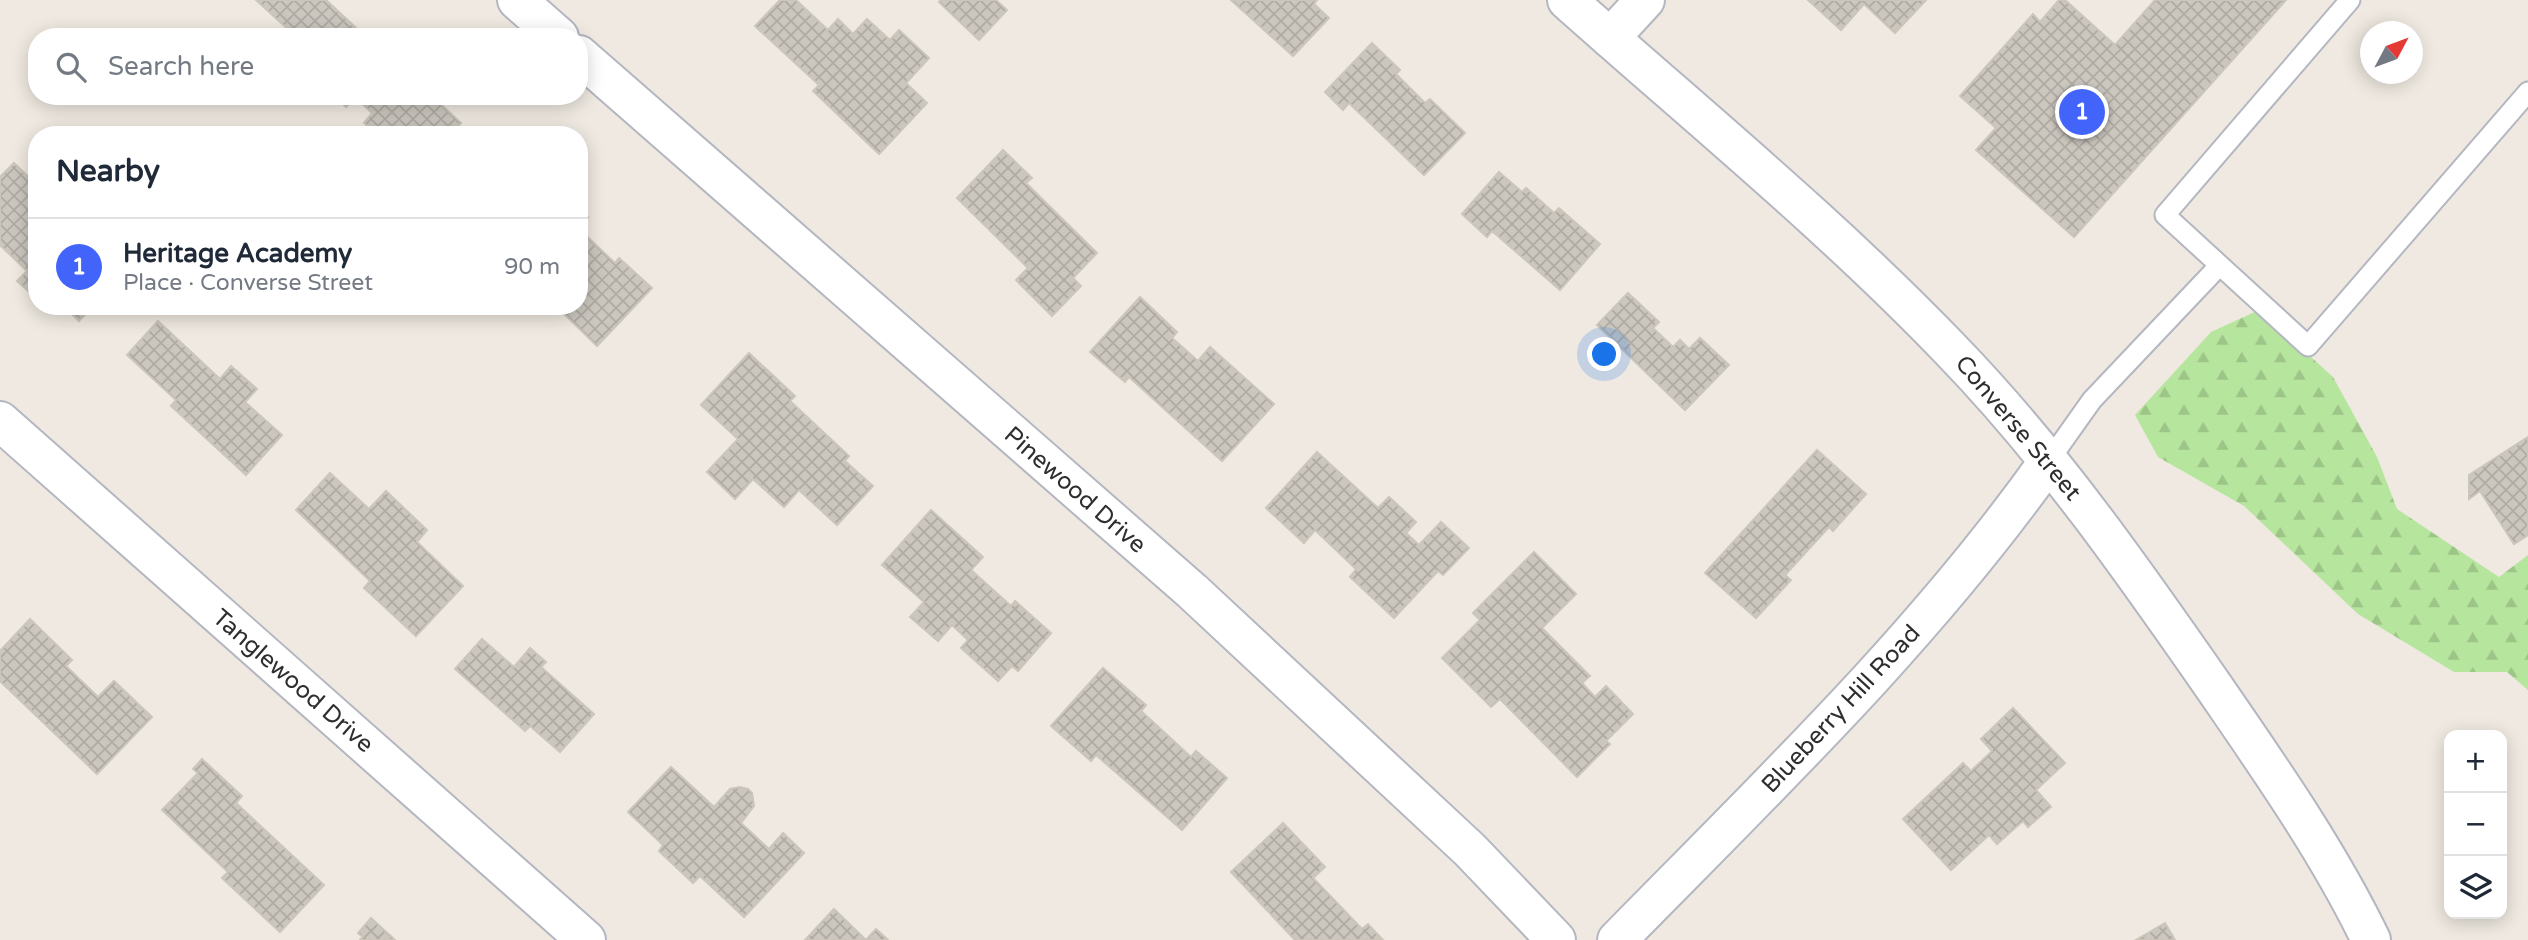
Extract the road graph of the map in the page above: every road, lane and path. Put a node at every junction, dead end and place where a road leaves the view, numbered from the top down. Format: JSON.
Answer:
{"nodes":[{"id":1,"x":517,"y":0,"type":"edge"},
{"id":2,"x":1567,"y":0,"type":"edge"},
{"id":3,"x":1645,"y":0,"type":"edge"},
{"id":4,"x":2350,"y":0,"type":"edge"},
{"id":5,"x":549,"y":28,"type":"edge"},
{"id":6,"x":1610,"y":38,"type":"junction"},
{"id":7,"x":588,"y":63,"type":"edge"},
{"id":8,"x":2528,"y":92,"type":"edge"},
{"id":9,"x":2219,"y":266,"type":"junction"},
{"id":10,"x":0,"y":421,"type":"edge"},
{"id":11,"x":2048,"y":462,"type":"junction"},
{"id":12,"x":586,"y":940,"type":"edge"},
{"id":13,"x":1556,"y":940,"type":"edge"},
{"id":14,"x":1617,"y":940,"type":"edge"},
{"id":15,"x":2371,"y":940,"type":"edge"}],
"edges":[{"from":1,"to":5,"type":"street"},
{"from":2,"to":6,"type":"street","name":"Converse Street"},
{"from":3,"to":6,"type":"street"},
{"from":4,"to":9,"type":"lane"},
{"from":6,"to":11,"type":"street","name":"Converse Street"},
{"from":7,"to":13,"type":"street","name":"Pinewood Drive"},
{"from":8,"to":9,"type":"lane"},
{"from":9,"to":11,"type":"lane"},
{"from":10,"to":12,"type":"street","name":"Tanglewood Drive"},
{"from":11,"to":14,"type":"street","name":"Blueberry Hill Road"},
{"from":11,"to":15,"type":"street","name":"Converse Street"}]}
